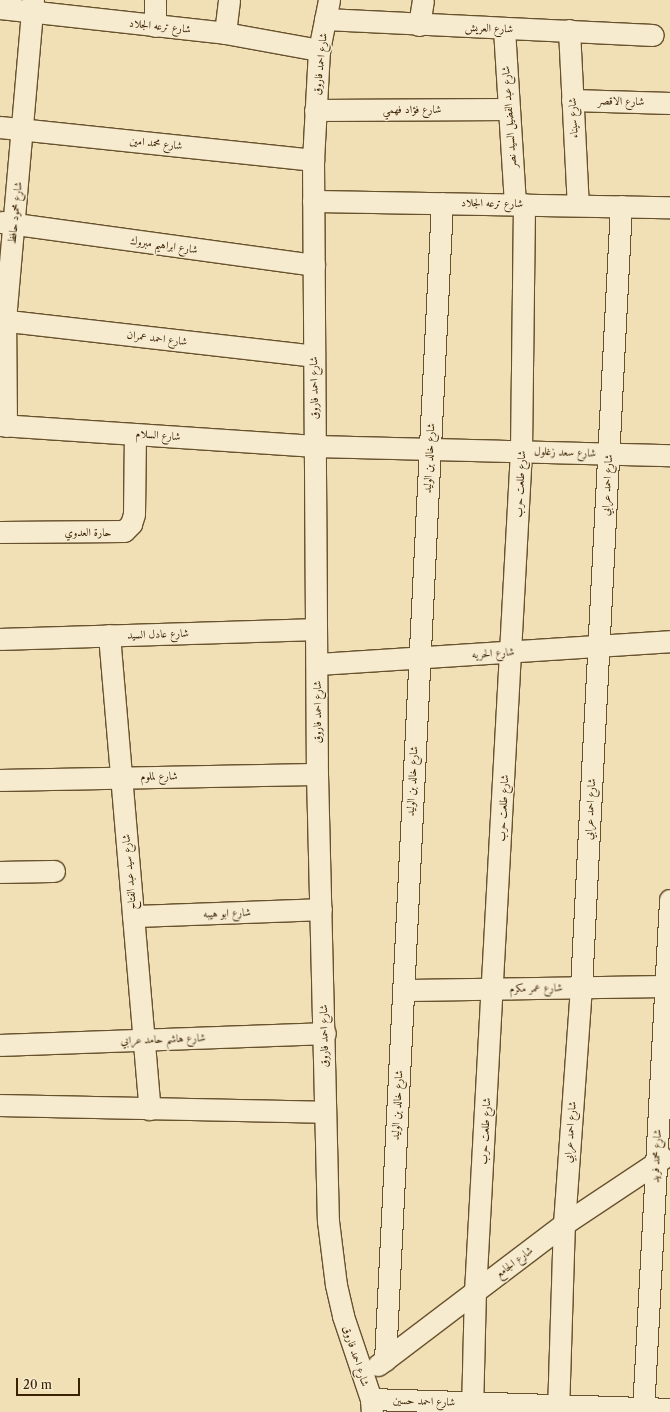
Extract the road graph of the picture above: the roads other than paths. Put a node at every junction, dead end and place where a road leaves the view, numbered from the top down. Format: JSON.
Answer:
{"nodes":[{"id":1,"x":155,"y":0,"type":"edge"},
{"id":2,"x":229,"y":0,"type":"edge"},
{"id":3,"x":423,"y":0,"type":"edge"},
{"id":4,"x":33,"y":6,"type":"edge"},
{"id":5,"x":0,"y":8,"type":"edge"},
{"id":6,"x":327,"y":10,"type":"edge"},
{"id":7,"x":419,"y":25,"type":"junction"},
{"id":8,"x":155,"y":26,"type":"junction"},
{"id":9,"x":504,"y":29,"type":"junction"},
{"id":10,"x":569,"y":30,"type":"junction"},
{"id":11,"x":225,"y":33,"type":"junction"},
{"id":12,"x":653,"y":35,"type":"dead end"},
{"id":13,"x":319,"y":50,"type":"junction"},
{"id":14,"x":572,"y":100,"type":"junction"},
{"id":15,"x":670,"y":103,"type":"edge"},
{"id":16,"x":509,"y":109,"type":"junction"},
{"id":17,"x":315,"y":110,"type":"junction"},
{"id":18,"x":0,"y":127,"type":"edge"},
{"id":19,"x":24,"y":129,"type":"junction"},
{"id":20,"x":313,"y":160,"type":"junction"},
{"id":21,"x":313,"y":201,"type":"junction"},
{"id":22,"x":442,"y":203,"type":"junction"},
{"id":23,"x":519,"y":204,"type":"junction"},
{"id":24,"x":578,"y":205,"type":"junction"},
{"id":25,"x":621,"y":206,"type":"junction"},
{"id":26,"x":670,"y":207,"type":"edge"},
{"id":27,"x":7,"y":223,"type":"edge"},
{"id":28,"x":314,"y":265,"type":"junction"},
{"id":29,"x":3,"y":320,"type":"edge"},
{"id":30,"x":314,"y":356,"type":"junction"},
{"id":31,"x":3,"y":425,"type":"edge"},
{"id":32,"x":135,"y":434,"type":"junction"},
{"id":33,"x":316,"y":446,"type":"junction"},
{"id":34,"x":430,"y":449,"type":"junction"},
{"id":35,"x":522,"y":451,"type":"junction"},
{"id":36,"x":608,"y":454,"type":"junction"},
{"id":37,"x":670,"y":455,"type":"edge"},
{"id":38,"x":0,"y":532,"type":"edge"},
{"id":39,"x":316,"y":629,"type":"junction"},
{"id":40,"x":109,"y":636,"type":"junction"},
{"id":41,"x":0,"y":639,"type":"edge"},
{"id":42,"x":670,"y":641,"type":"edge"},
{"id":43,"x":599,"y":646,"type":"junction"},
{"id":44,"x":511,"y":651,"type":"junction"},
{"id":45,"x":417,"y":658,"type":"junction"},
{"id":46,"x":317,"y":664,"type":"junction"},
{"id":47,"x":317,"y":774,"type":"junction"},
{"id":48,"x":121,"y":776,"type":"junction"},
{"id":49,"x":0,"y":780,"type":"edge"},
{"id":50,"x":0,"y":872,"type":"edge"},
{"id":51,"x":54,"y":872,"type":"dead end"},
{"id":52,"x":670,"y":900,"type":"edge"},
{"id":53,"x":321,"y":909,"type":"junction"},
{"id":54,"x":133,"y":916,"type":"junction"},
{"id":55,"x":667,"y":987,"type":"edge"},
{"id":56,"x":581,"y":988,"type":"junction"},
{"id":57,"x":493,"y":989,"type":"junction"},
{"id":58,"x":403,"y":990,"type":"junction"},
{"id":59,"x":325,"y":1033,"type":"junction"},
{"id":60,"x":143,"y":1040,"type":"junction"},
{"id":61,"x":0,"y":1045,"type":"edge"},
{"id":62,"x":0,"y":1105,"type":"edge"},
{"id":63,"x":150,"y":1109,"type":"junction"},
{"id":64,"x":324,"y":1112,"type":"junction"},
{"id":65,"x":663,"y":1158,"type":"edge"},
{"id":66,"x":564,"y":1224,"type":"junction"},
{"id":67,"x":475,"y":1292,"type":"junction"},
{"id":68,"x":385,"y":1360,"type":"junction"},
{"id":69,"x":363,"y":1376,"type":"junction"},
{"id":70,"x":371,"y":1406,"type":"edge"},
{"id":71,"x":473,"y":1407,"type":"edge"},
{"id":72,"x":559,"y":1408,"type":"edge"},
{"id":73,"x":670,"y":1409,"type":"edge"},
{"id":74,"x":643,"y":1410,"type":"edge"}],
"edges":[{"from":1,"to":8,"type":"street"},
{"from":2,"to":11,"type":"street"},
{"from":3,"to":7,"type":"street"},
{"from":4,"to":5,"type":"street","name":"شارع ترعه الجلاد"},
{"from":4,"to":8,"type":"street","name":"شارع ترعه الجلاد"},
{"from":4,"to":19,"type":"street","name":"شارع محمود حافظ"},
{"from":6,"to":7,"type":"street","name":"شارع العريش"},
{"from":6,"to":13,"type":"street","name":"شارع احمد فاروق"},
{"from":7,"to":9,"type":"street","name":"شارع العريش"},
{"from":8,"to":11,"type":"street","name":"شارع ترعه الجلاد"},
{"from":9,"to":10,"type":"street","name":"شارع العريش"},
{"from":9,"to":16,"type":"street","name":"شارع عبد الفضيل السيد نصر"},
{"from":10,"to":12,"type":"street","name":"شارع العريش"},
{"from":10,"to":14,"type":"street","name":"شارع سيناء"},
{"from":11,"to":13,"type":"street","name":"شارع ترعه الجلاد"},
{"from":13,"to":17,"type":"street","name":"شارع احمد فاروق"},
{"from":14,"to":15,"type":"street","name":"شارع الاقصر"},
{"from":14,"to":24,"type":"street","name":"شارع سيناء"},
{"from":16,"to":17,"type":"street","name":"شارع فؤاد فهمي"},
{"from":16,"to":23,"type":"street","name":"شارع عبد الفضيل السيد نصر"},
{"from":17,"to":20,"type":"street","name":"شارع احمد فاروق"},
{"from":18,"to":19,"type":"street","name":"شارع محمد امين"},
{"from":19,"to":20,"type":"street","name":"شارع محمد امين"},
{"from":19,"to":27,"type":"street","name":"شارع محمود حافظ"},
{"from":20,"to":21,"type":"street","name":"شارع احمد فاروق"},
{"from":21,"to":22,"type":"street","name":"شارع ترعه الجلاد"},
{"from":21,"to":28,"type":"street","name":"شارع احمد فاروق"},
{"from":22,"to":23,"type":"street","name":"شارع ترعه الجلاد"},
{"from":22,"to":34,"type":"street","name":"شارع خالد بن الوليد"},
{"from":23,"to":24,"type":"street","name":"شارع ترعه الجلاد"},
{"from":23,"to":35,"type":"street","name":"شارع طلعت حرب"},
{"from":24,"to":25,"type":"street","name":"شارع ترعه الجلاد"},
{"from":25,"to":26,"type":"street","name":"شارع ترعه الجلاد"},
{"from":25,"to":36,"type":"street","name":"شارع احمد عرابي"},
{"from":27,"to":28,"type":"street","name":"شارع ابراهيم مبروك"},
{"from":27,"to":29,"type":"street","name":"شارع محمود حافظ"},
{"from":28,"to":30,"type":"street","name":"شارع احمد فاروق"},
{"from":29,"to":30,"type":"street","name":"شارع احمد عمران"},
{"from":29,"to":31,"type":"street","name":"شارع محمود حافظ"},
{"from":30,"to":33,"type":"street","name":"شارع احمد فاروق"},
{"from":31,"to":32,"type":"street","name":"شارع السلام"},
{"from":32,"to":33,"type":"street","name":"شارع السلام"},
{"from":32,"to":38,"type":"street","name":"حارة العدوي"},
{"from":33,"to":34,"type":"street","name":"شارع سعد زغلول"},
{"from":33,"to":39,"type":"street","name":"شارع احمد فاروق"},
{"from":34,"to":35,"type":"street","name":"شارع سعد زغلول"},
{"from":34,"to":45,"type":"street","name":"شارع خالد بن الوليد"},
{"from":35,"to":36,"type":"street","name":"شارع سعد زغلول"},
{"from":35,"to":44,"type":"street","name":"شارع طلعت حرب"},
{"from":36,"to":37,"type":"street","name":"شارع سعد زغلول"},
{"from":36,"to":43,"type":"street","name":"شارع احمد عرابي"},
{"from":39,"to":40,"type":"street","name":"شارع عادل السيد"},
{"from":39,"to":46,"type":"street","name":"شارع احمد فاروق"},
{"from":40,"to":41,"type":"street","name":"شارع عادل السيد"},
{"from":40,"to":48,"type":"street","name":"شارع سيد عبد الفتاح"},
{"from":42,"to":43,"type":"street","name":"شارع الحريه"},
{"from":43,"to":44,"type":"street","name":"شارع الحريه"},
{"from":43,"to":56,"type":"street","name":"شارع احمد عرابي"},
{"from":44,"to":45,"type":"street","name":"شارع الحريه"},
{"from":44,"to":57,"type":"street","name":"شارع طلعت حرب"},
{"from":45,"to":46,"type":"street","name":"شارع الحريه"},
{"from":45,"to":58,"type":"street","name":"شارع خالد بن الوليد"},
{"from":46,"to":47,"type":"street","name":"شارع احمد فاروق"},
{"from":47,"to":48,"type":"street","name":"شارع لملوم"},
{"from":47,"to":53,"type":"street","name":"شارع احمد فاروق"},
{"from":48,"to":49,"type":"street","name":"شارع لملوم"},
{"from":48,"to":54,"type":"street","name":"شارع سيد عبد الفتاح"},
{"from":50,"to":51,"type":"street"},
{"from":52,"to":55,"type":"street","name":"شارع محمد فريد"},
{"from":53,"to":54,"type":"street","name":"شارع ابو هيبه"},
{"from":53,"to":59,"type":"street","name":"شارع احمد فاروق"},
{"from":54,"to":60,"type":"street","name":"شارع سيد عبد الفتاح"},
{"from":55,"to":56,"type":"street","name":"شارع عمر مكرم"},
{"from":55,"to":65,"type":"street","name":"شارع محمد فريد"},
{"from":56,"to":57,"type":"street","name":"شارع عمر مكرم"},
{"from":56,"to":66,"type":"street","name":"شارع احمد عرابي"},
{"from":57,"to":58,"type":"street","name":"شارع عمر مكرم"},
{"from":57,"to":67,"type":"street","name":"شارع طلعت حرب"},
{"from":58,"to":68,"type":"street","name":"شارع خالد بن الوليد"},
{"from":59,"to":60,"type":"street","name":"شارع هاشم حامد عرابي"},
{"from":59,"to":64,"type":"street","name":"شارع احمد فاروق"},
{"from":60,"to":61,"type":"street","name":"شارع هاشم حامد عرابي"},
{"from":60,"to":63,"type":"street","name":"شارع سيد عبد الفتاح"},
{"from":62,"to":63,"type":"street"},
{"from":63,"to":64,"type":"street"},
{"from":64,"to":69,"type":"street","name":"شارع احمد فاروق"},
{"from":65,"to":66,"type":"street","name":"شارع الجامع"},
{"from":65,"to":74,"type":"street","name":"شارع محمد فريد"},
{"from":66,"to":67,"type":"street","name":"شارع الجامع"},
{"from":66,"to":72,"type":"street","name":"شارع احمد عرابي"},
{"from":67,"to":68,"type":"street","name":"شارع الجامع"},
{"from":67,"to":71,"type":"street","name":"شارع طلعت حرب"},
{"from":68,"to":69,"type":"street","name":"شارع الجامع"},
{"from":69,"to":70,"type":"street","name":"شارع احمد فاروق"},
{"from":70,"to":71,"type":"street","name":"شارع احمد حسين"},
{"from":71,"to":72,"type":"street","name":"شارع احمد حسين"},
{"from":72,"to":74,"type":"street","name":"شارع احمد حسين"},
{"from":73,"to":74,"type":"street","name":"شارع احمد حسين"}]}
